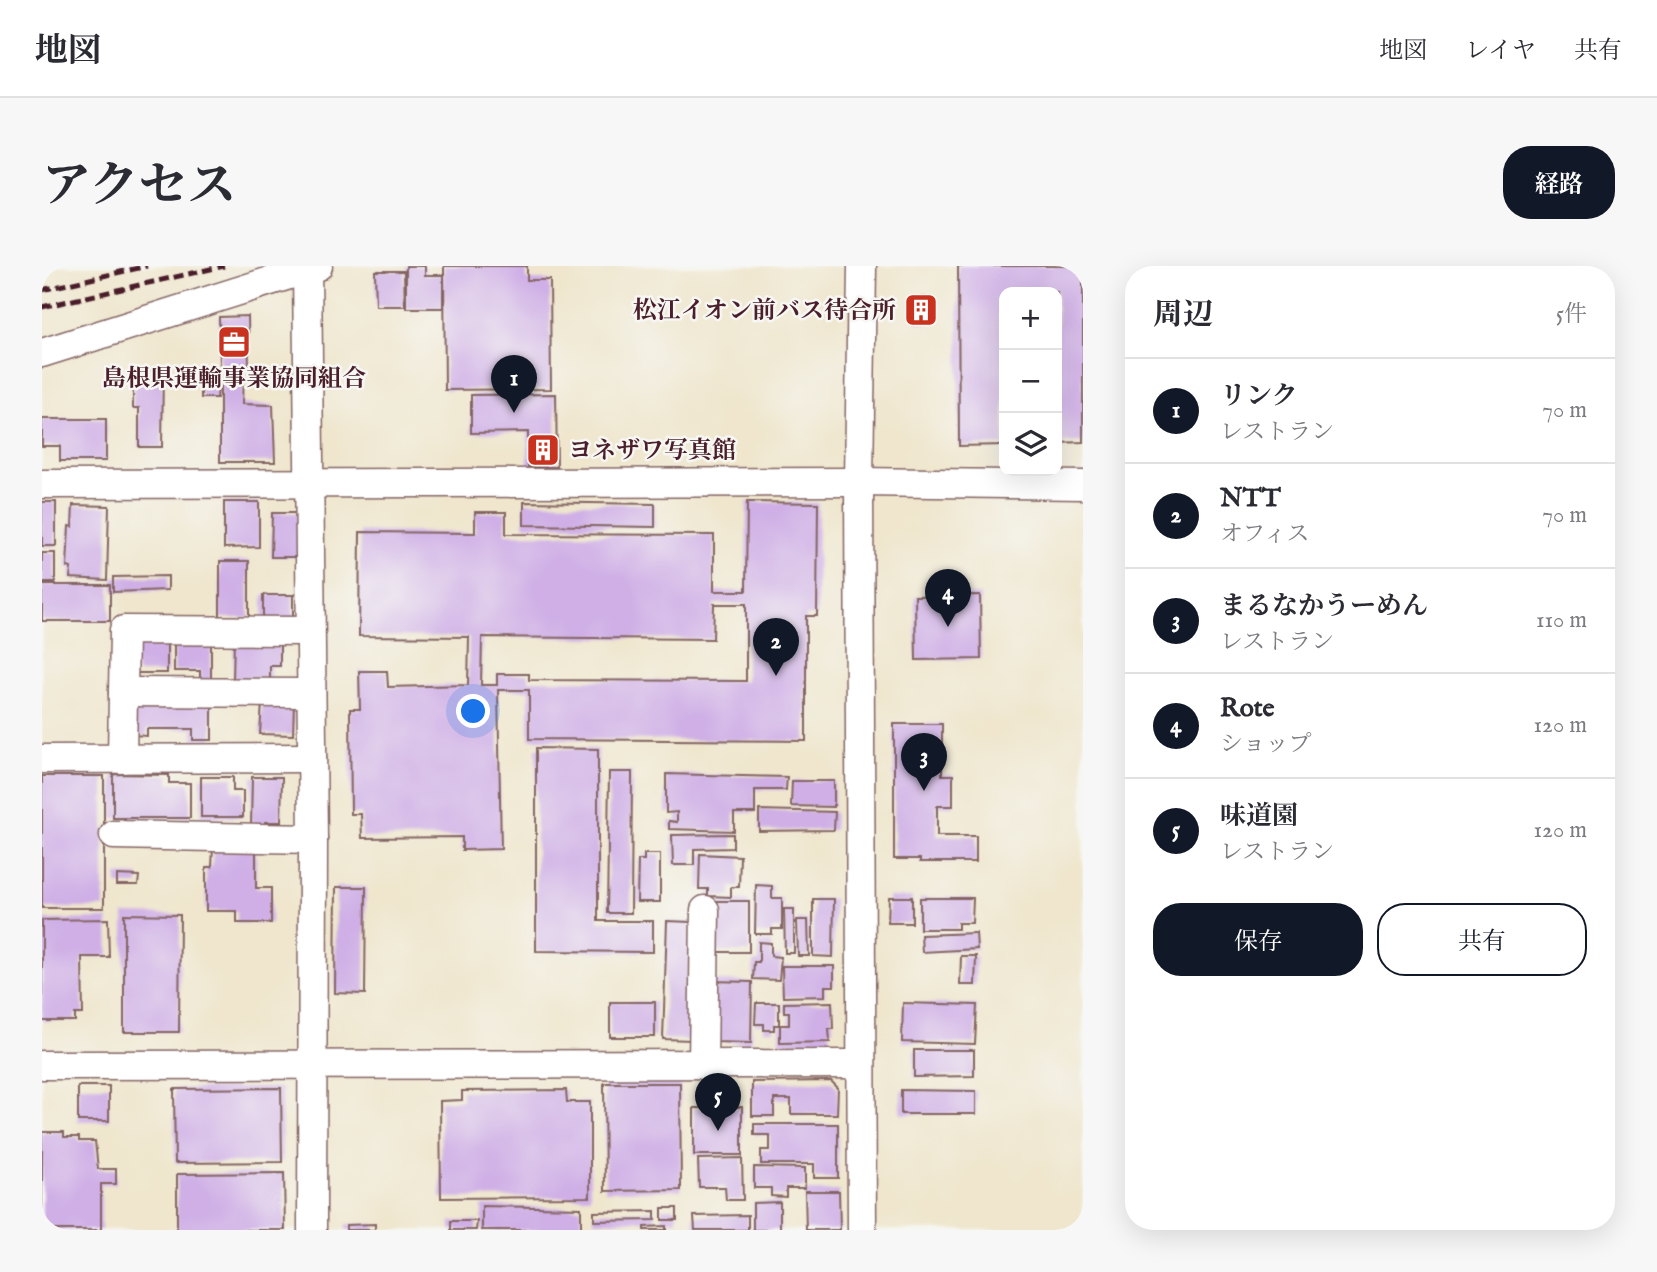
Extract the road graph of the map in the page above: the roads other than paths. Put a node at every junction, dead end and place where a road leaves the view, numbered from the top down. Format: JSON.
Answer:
{"nodes":[{"id":1,"x":862,"y":266,"type":"edge"},
{"id":2,"x":311,"y":267,"type":"edge"},
{"id":3,"x":42,"y":354,"type":"edge"},
{"id":4,"x":859,"y":482,"type":"junction"},
{"id":5,"x":42,"y":484,"type":"edge"},
{"id":6,"x":309,"y":484,"type":"junction"},
{"id":7,"x":1083,"y":485,"type":"edge"},
{"id":8,"x":310,"y":631,"type":"junction"},
{"id":9,"x":123,"y":692,"type":"junction"},
{"id":10,"x":311,"y":692,"type":"junction"},
{"id":11,"x":312,"y":758,"type":"junction"},
{"id":12,"x":42,"y":759,"type":"edge"},
{"id":13,"x":122,"y":759,"type":"junction"},
{"id":14,"x":114,"y":835,"type":"dead end"},
{"id":15,"x":313,"y":839,"type":"junction"},
{"id":16,"x":705,"y":910,"type":"dead end"},
{"id":17,"x":860,"y":1064,"type":"junction"},
{"id":18,"x":42,"y":1065,"type":"edge"},
{"id":19,"x":703,"y":1065,"type":"junction"},
{"id":20,"x":313,"y":1066,"type":"junction"},
{"id":21,"x":312,"y":1230,"type":"edge"},
{"id":22,"x":862,"y":1230,"type":"edge"}],
"edges":[{"from":1,"to":4,"type":"street"},
{"from":2,"to":3,"type":"street"},
{"from":2,"to":6,"type":"street"},
{"from":4,"to":6,"type":"street"},
{"from":4,"to":7,"type":"street"},
{"from":4,"to":17,"type":"street"},
{"from":5,"to":6,"type":"street"},
{"from":6,"to":8,"type":"street"},
{"from":8,"to":9,"type":"street"},
{"from":8,"to":10,"type":"street"},
{"from":9,"to":10,"type":"street"},
{"from":9,"to":13,"type":"street"},
{"from":10,"to":11,"type":"street"},
{"from":11,"to":13,"type":"street"},
{"from":11,"to":15,"type":"street"},
{"from":12,"to":13,"type":"street"},
{"from":14,"to":15,"type":"street"},
{"from":15,"to":20,"type":"street"},
{"from":16,"to":19,"type":"street"},
{"from":17,"to":19,"type":"street"},
{"from":17,"to":22,"type":"street"},
{"from":18,"to":20,"type":"street"},
{"from":19,"to":20,"type":"street"},
{"from":20,"to":21,"type":"street"}]}
